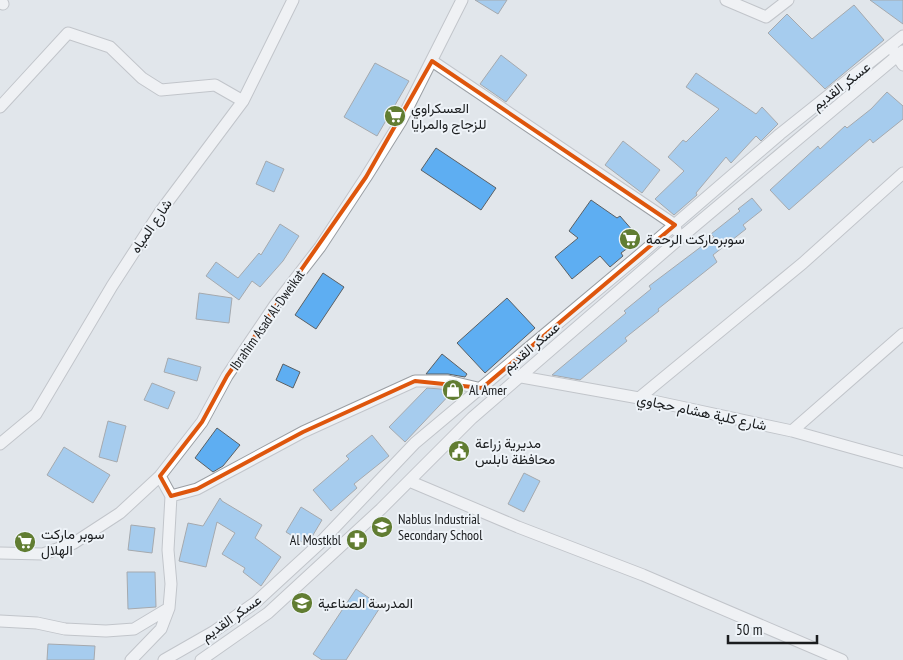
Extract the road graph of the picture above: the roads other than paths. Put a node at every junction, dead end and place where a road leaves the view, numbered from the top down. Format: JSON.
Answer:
{"nodes":[{"id":1,"x":293,"y":0,"type":"edge"},
{"id":2,"x":462,"y":0,"type":"edge"},
{"id":3,"x":726,"y":0,"type":"edge"},
{"id":4,"x":788,"y":0,"type":"edge"},
{"id":5,"x":903,"y":36,"type":"edge"},
{"id":6,"x":898,"y":55,"type":"edge"},
{"id":7,"x":432,"y":62,"type":"junction"},
{"id":8,"x":243,"y":101,"type":"junction"},
{"id":9,"x":0,"y":107,"type":"edge"},
{"id":10,"x":903,"y":173,"type":"edge"},
{"id":11,"x":675,"y":225,"type":"junction"},
{"id":12,"x":679,"y":238,"type":"junction"},
{"id":13,"x":903,"y":334,"type":"edge"},
{"id":14,"x":499,"y":374,"type":"junction"},
{"id":15,"x":519,"y":377,"type":"junction"},
{"id":16,"x":482,"y":388,"type":"junction"},
{"id":17,"x":500,"y":394,"type":"junction"},
{"id":18,"x":640,"y":398,"type":"junction"},
{"id":19,"x":792,"y":431,"type":"junction"},
{"id":20,"x":0,"y":444,"type":"edge"},
{"id":21,"x":903,"y":462,"type":"edge"},
{"id":22,"x":160,"y":476,"type":"junction"},
{"id":23,"x":408,"y":481,"type":"junction"},
{"id":24,"x":171,"y":496,"type":"junction"},
{"id":25,"x":0,"y":553,"type":"edge"},
{"id":26,"x":169,"y":608,"type":"junction"},
{"id":27,"x":0,"y":621,"type":"edge"},
{"id":28,"x":131,"y":660,"type":"edge"},
{"id":29,"x":164,"y":660,"type":"edge"},
{"id":30,"x":201,"y":660,"type":"edge"},
{"id":31,"x":842,"y":660,"type":"edge"}],
"edges":[{"from":1,"to":8,"type":"street","name":"شارع المياه"},
{"from":2,"to":7,"type":"street","name":"Ibrahim Asad Al-Dweikat"},
{"from":3,"to":4,"type":"street"},
{"from":5,"to":6,"type":"street","name":"عسكر القديم"},
{"from":6,"to":11,"type":"street","name":"عسكر القديم"},
{"from":6,"to":12,"type":"street","name":"عسكر القديم"},
{"from":7,"to":11,"type":"street"},
{"from":7,"to":22,"type":"street","name":"Ibrahim Asad Al-Dweikat"},
{"from":8,"to":9,"type":"street"},
{"from":8,"to":20,"type":"street","name":"شارع المياه"},
{"from":10,"to":18,"type":"street"},
{"from":11,"to":12,"type":"street"},
{"from":11,"to":14,"type":"street","name":"عسكر القديم"},
{"from":12,"to":15,"type":"street","name":"عسكر القديم"},
{"from":13,"to":19,"type":"street"},
{"from":14,"to":15,"type":"street","name":"شارع كلية هشام حجاوي"},
{"from":14,"to":16,"type":"street","name":"عسكر القديم"},
{"from":15,"to":17,"type":"street","name":"عسكر القديم"},
{"from":15,"to":18,"type":"street","name":"شارع كلية هشام حجاوي"},
{"from":16,"to":17,"type":"street"},
{"from":16,"to":24,"type":"street"},
{"from":16,"to":29,"type":"street","name":"عسكر القديم"},
{"from":17,"to":23,"type":"street","name":"عسكر القديم"},
{"from":18,"to":19,"type":"street","name":"شارع كلية هشام حجاوي"},
{"from":19,"to":21,"type":"street","name":"شارع كلية هشام حجاوي"},
{"from":22,"to":24,"type":"street"},
{"from":22,"to":25,"type":"street","name":"Ibrahim Asad Al-Dweikat"},
{"from":23,"to":30,"type":"street","name":"عسكر القديم"},
{"from":23,"to":31,"type":"street"},
{"from":24,"to":26,"type":"street"},
{"from":26,"to":27,"type":"street"},
{"from":26,"to":28,"type":"street"}]}
